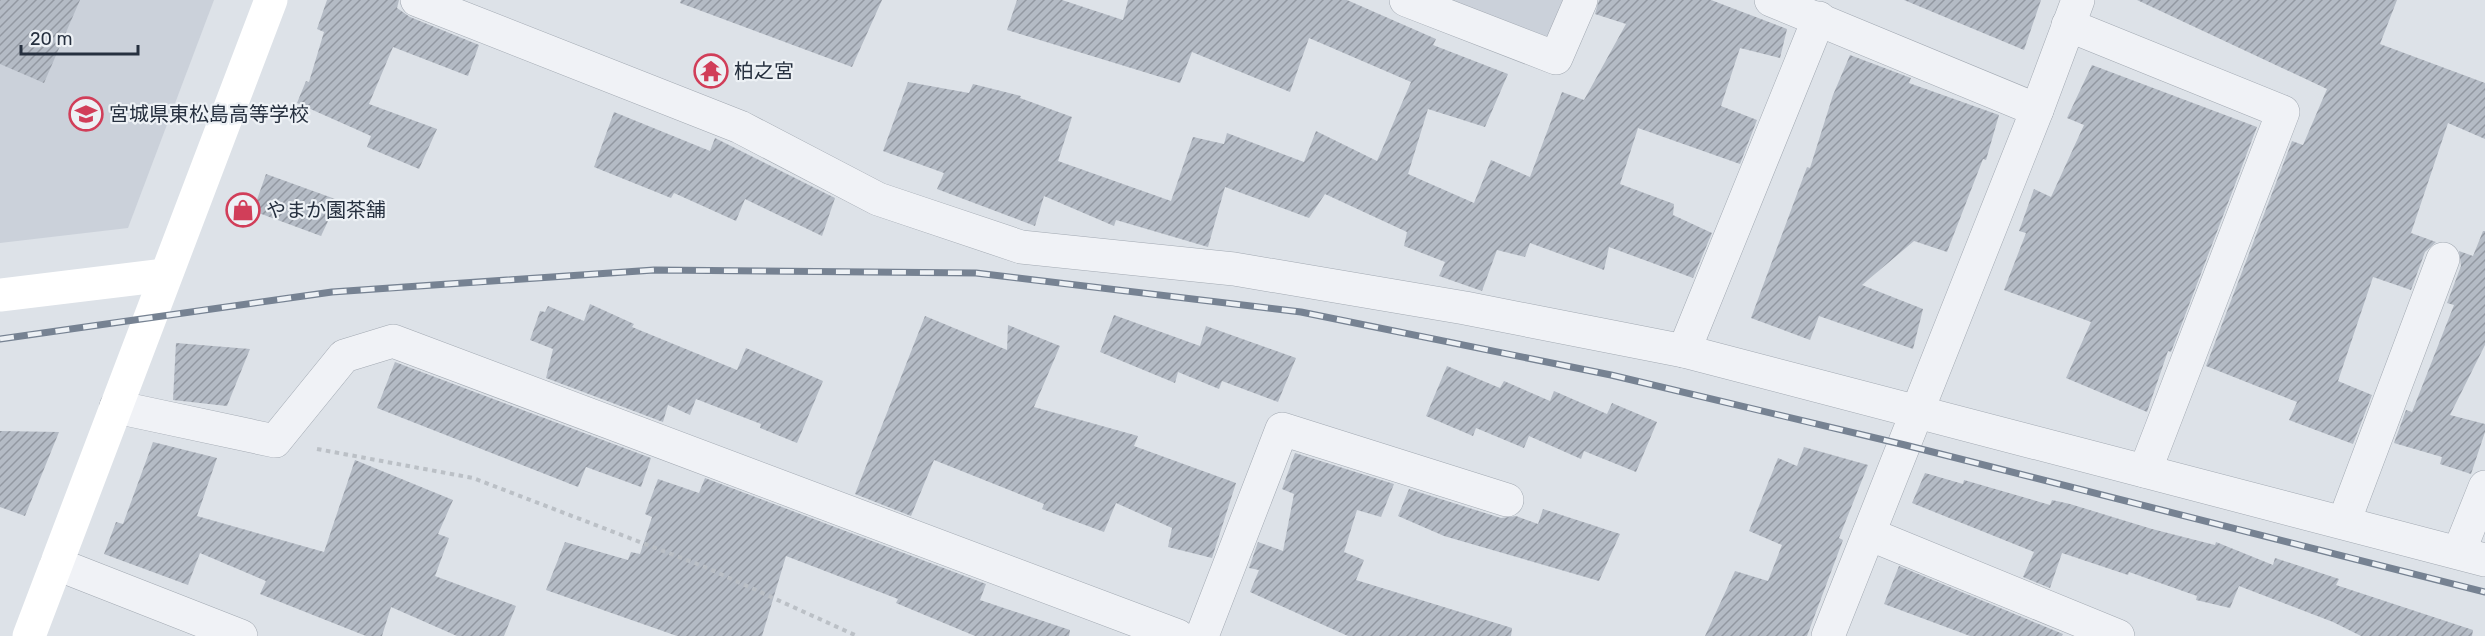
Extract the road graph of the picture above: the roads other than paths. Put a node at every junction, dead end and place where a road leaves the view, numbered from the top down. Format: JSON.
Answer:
{"nodes":[{"id":1,"x":271,"y":0,"type":"edge"},
{"id":2,"x":1406,"y":0,"type":"edge"},
{"id":3,"x":1581,"y":0,"type":"edge"},
{"id":4,"x":1771,"y":0,"type":"edge"},
{"id":5,"x":420,"y":1,"type":"edge"},
{"id":6,"x":2073,"y":12,"type":"edge"},
{"id":7,"x":1819,"y":18,"type":"junction"},
{"id":8,"x":2037,"y":110,"type":"junction"},
{"id":9,"x":2443,"y":259,"type":"dead end"},
{"id":10,"x":165,"y":275,"type":"junction"},
{"id":11,"x":0,"y":296,"type":"edge"},
{"id":12,"x":1684,"y":351,"type":"junction"},
{"id":13,"x":116,"y":407,"type":"junction"},
{"id":14,"x":1917,"y":411,"type":"junction"},
{"id":15,"x":2145,"y":471,"type":"junction"},
{"id":16,"x":2485,"y":487,"type":"edge"},
{"id":17,"x":1507,"y":500,"type":"dead end"},
{"id":18,"x":2344,"y":522,"type":"junction"},
{"id":19,"x":1869,"y":534,"type":"junction"},
{"id":20,"x":2472,"y":556,"type":"edge"},
{"id":21,"x":57,"y":564,"type":"junction"},
{"id":22,"x":29,"y":636,"type":"edge"},
{"id":23,"x":241,"y":636,"type":"edge"},
{"id":24,"x":1178,"y":636,"type":"edge"},
{"id":25,"x":1202,"y":636,"type":"edge"},
{"id":26,"x":1828,"y":636,"type":"edge"},
{"id":27,"x":2118,"y":636,"type":"edge"}],
"edges":[{"from":1,"to":10,"type":"street"},
{"from":2,"to":3,"type":"street"},
{"from":4,"to":7,"type":"street"},
{"from":5,"to":12,"type":"street"},
{"from":6,"to":8,"type":"street"},
{"from":6,"to":15,"type":"street"},
{"from":7,"to":8,"type":"street"},
{"from":7,"to":12,"type":"street"},
{"from":8,"to":14,"type":"street"},
{"from":9,"to":18,"type":"street"},
{"from":10,"to":11,"type":"street"},
{"from":10,"to":13,"type":"street"},
{"from":12,"to":14,"type":"street"},
{"from":13,"to":21,"type":"street"},
{"from":13,"to":24,"type":"street"},
{"from":14,"to":15,"type":"street"},
{"from":14,"to":19,"type":"street"},
{"from":15,"to":18,"type":"street"},
{"from":16,"to":20,"type":"street"},
{"from":17,"to":25,"type":"street"},
{"from":18,"to":20,"type":"street"},
{"from":19,"to":26,"type":"street"},
{"from":19,"to":27,"type":"street"},
{"from":21,"to":22,"type":"street"},
{"from":21,"to":23,"type":"street"}]}
